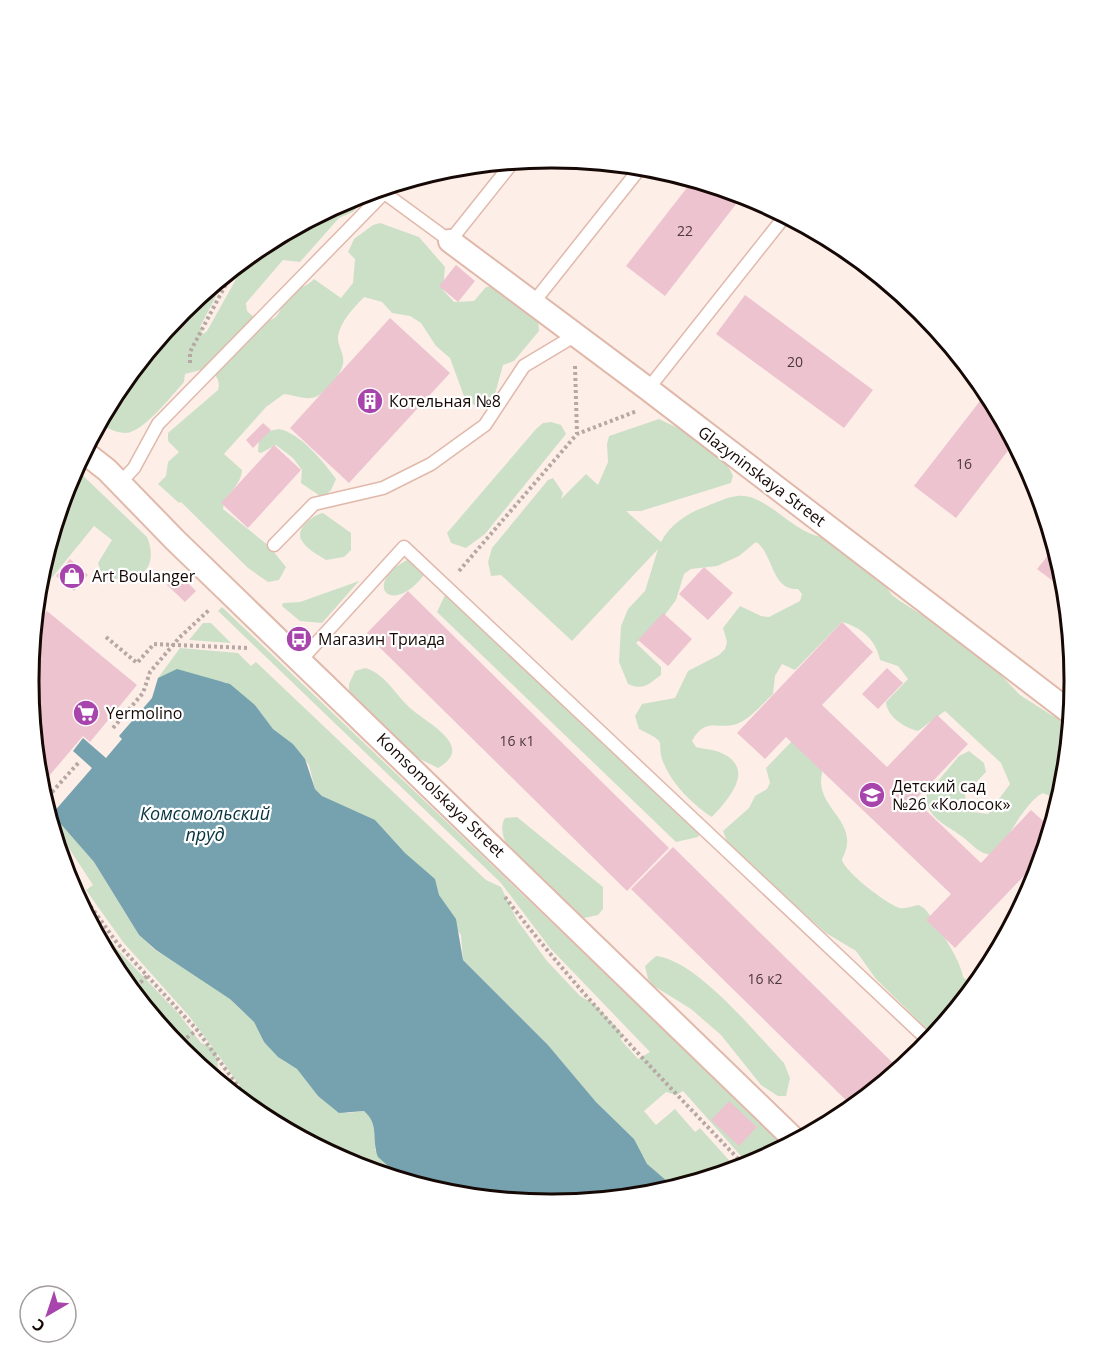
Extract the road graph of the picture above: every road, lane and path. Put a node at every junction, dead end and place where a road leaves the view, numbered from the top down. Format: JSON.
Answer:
{"nodes":[{"id":1,"x":506,"y":171,"type":"edge"},
{"id":2,"x":634,"y":175,"type":"edge"},
{"id":3,"x":388,"y":196,"type":"edge"},
{"id":4,"x":372,"y":202,"type":"edge"},
{"id":5,"x":780,"y":222,"type":"edge"},
{"id":6,"x":450,"y":241,"type":"junction"},
{"id":7,"x":224,"y":287,"type":"edge"},
{"id":8,"x":533,"y":303,"type":"junction"},
{"id":9,"x":574,"y":336,"type":"junction"},
{"id":10,"x":190,"y":391,"type":"junction"},
{"id":11,"x":656,"y":395,"type":"junction"},
{"id":12,"x":577,"y":434,"type":"junction"},
{"id":13,"x":90,"y":458,"type":"edge"},
{"id":14,"x":120,"y":483,"type":"junction"},
{"id":15,"x":274,"y":545,"type":"dead end"},
{"id":16,"x":447,"y":585,"type":"junction"},
{"id":17,"x":215,"y":617,"type":"dead end"},
{"id":18,"x":106,"y":637,"type":"dead end"},
{"id":19,"x":239,"y":640,"type":"dead end"},
{"id":20,"x":173,"y":645,"type":"junction"},
{"id":21,"x":247,"y":648,"type":"junction"},
{"id":22,"x":256,"y":656,"type":"dead end"},
{"id":23,"x":301,"y":660,"type":"junction"},
{"id":24,"x":1063,"y":707,"type":"edge"},
{"id":25,"x":113,"y":728,"type":"dead end"},
{"id":26,"x":80,"y":762,"type":"dead end"},
{"id":27,"x":52,"y":793,"type":"edge"},
{"id":28,"x":501,"y":893,"type":"dead end"},
{"id":29,"x":98,"y":920,"type":"edge"},
{"id":30,"x":147,"y":976,"type":"junction"},
{"id":31,"x":139,"y":984,"type":"edge"},
{"id":32,"x":196,"y":1030,"type":"junction"},
{"id":33,"x":922,"y":1035,"type":"edge"},
{"id":34,"x":185,"y":1039,"type":"edge"},
{"id":35,"x":238,"y":1086,"type":"edge"},
{"id":36,"x":790,"y":1134,"type":"edge"},
{"id":37,"x":738,"y":1158,"type":"edge"}],
"edges":[{"from":1,"to":6,"type":"lane"},
{"from":2,"to":8,"type":"lane"},
{"from":3,"to":6,"type":"lane"},
{"from":4,"to":10,"type":"lane"},
{"from":5,"to":11,"type":"lane"},
{"from":6,"to":8,"type":"street","name":"Glazyninskaya Street"},
{"from":7,"to":10,"type":"path"},
{"from":8,"to":9,"type":"street","name":"Glazyninskaya Street"},
{"from":9,"to":11,"type":"street","name":"Glazyninskaya Street"},
{"from":9,"to":12,"type":"path"},
{"from":9,"to":15,"type":"lane"},
{"from":10,"to":14,"type":"lane"},
{"from":11,"to":12,"type":"path"},
{"from":11,"to":24,"type":"street","name":"Glazyninskaya Street"},
{"from":12,"to":16,"type":"path"},
{"from":13,"to":14,"type":"street","name":"Komsomolskaya Street"},
{"from":14,"to":23,"type":"street","name":"Komsomolskaya Street"},
{"from":16,"to":23,"type":"lane"},
{"from":16,"to":33,"type":"lane"},
{"from":17,"to":20,"type":"path"},
{"from":18,"to":20,"type":"path"},
{"from":19,"to":21,"type":"path"},
{"from":20,"to":21,"type":"path"},
{"from":20,"to":25,"type":"path"},
{"from":21,"to":22,"type":"path"},
{"from":23,"to":36,"type":"street","name":"Komsomolskaya Street"},
{"from":26,"to":27,"type":"path"},
{"from":28,"to":37,"type":"path"},
{"from":29,"to":30,"type":"path"},
{"from":30,"to":31,"type":"path"},
{"from":30,"to":32,"type":"path"},
{"from":32,"to":34,"type":"path"},
{"from":32,"to":35,"type":"path"}]}
